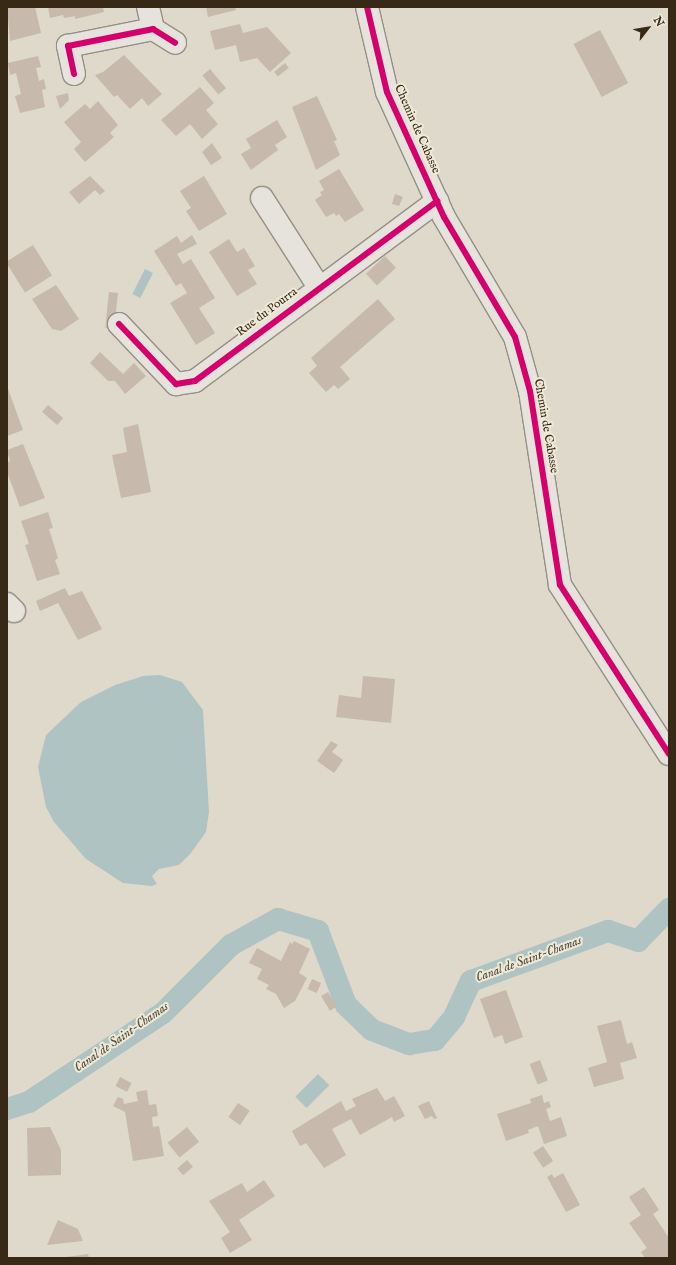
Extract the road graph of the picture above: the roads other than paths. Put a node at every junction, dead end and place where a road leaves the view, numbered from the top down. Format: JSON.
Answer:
{"nodes":[{"id":1,"x":148,"y":7,"type":"edge"},
{"id":2,"x":367,"y":7,"type":"edge"},
{"id":3,"x":153,"y":29,"type":"junction"},
{"id":4,"x":174,"y":44,"type":"dead end"},
{"id":5,"x":74,"y":74,"type":"dead end"},
{"id":6,"x":262,"y":198,"type":"dead end"},
{"id":7,"x":437,"y":201,"type":"junction"},
{"id":8,"x":319,"y":287,"type":"junction"},
{"id":9,"x":119,"y":324,"type":"dead end"},
{"id":10,"x":669,"y":754,"type":"edge"}],
"edges":[{"from":1,"to":3,"type":"street"},
{"from":2,"to":7,"type":"street","name":"Chemin de Cabasse"},
{"from":3,"to":4,"type":"street"},
{"from":3,"to":5,"type":"street"},
{"from":6,"to":8,"type":"street"},
{"from":7,"to":8,"type":"street","name":"Rue du Pourra"},
{"from":7,"to":10,"type":"street","name":"Chemin de Cabasse"},
{"from":8,"to":9,"type":"street","name":"Rue du Pourra"}]}
